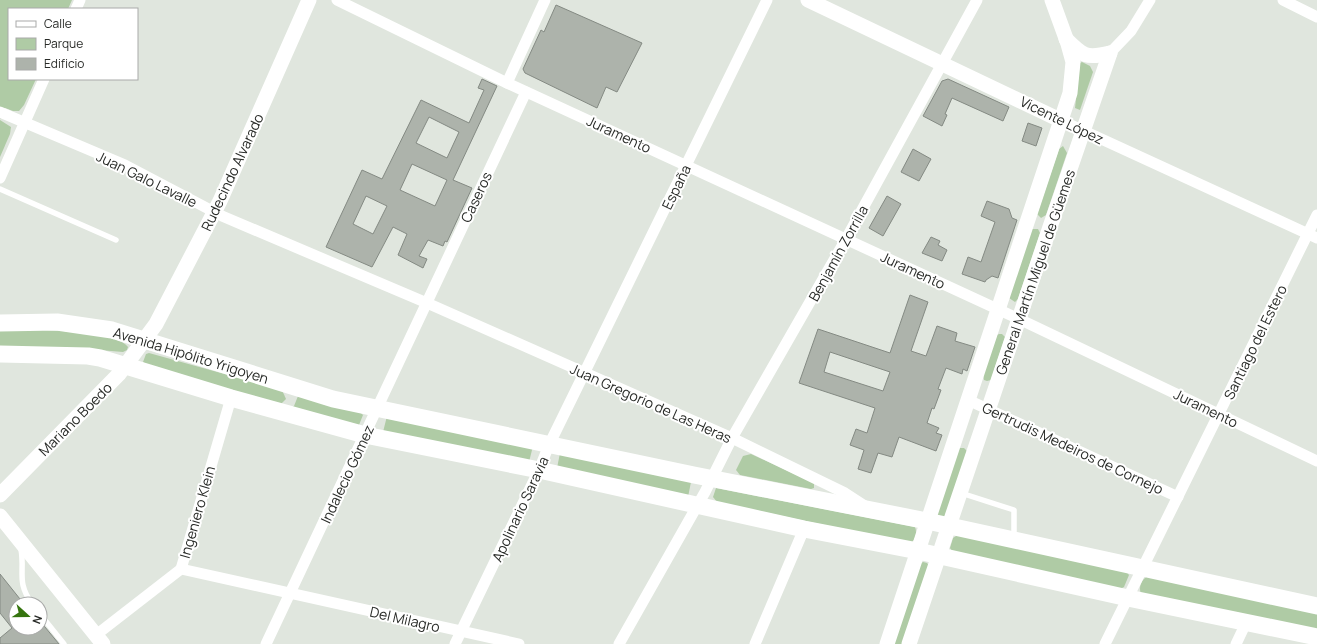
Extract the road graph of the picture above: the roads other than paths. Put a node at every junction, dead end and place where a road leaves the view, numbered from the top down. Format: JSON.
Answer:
{"nodes":[{"id":1,"x":309,"y":0,"type":"edge"},
{"id":2,"x":337,"y":0,"type":"edge"},
{"id":3,"x":546,"y":0,"type":"edge"},
{"id":4,"x":767,"y":0,"type":"edge"},
{"id":5,"x":808,"y":0,"type":"edge"},
{"id":6,"x":977,"y":0,"type":"edge"},
{"id":7,"x":1052,"y":0,"type":"edge"},
{"id":8,"x":1150,"y":0,"type":"edge"},
{"id":9,"x":1283,"y":0,"type":"edge"},
{"id":10,"x":1317,"y":17,"type":"edge"},
{"id":11,"x":1065,"y":38,"type":"junction"},
{"id":12,"x":1110,"y":53,"type":"junction"},
{"id":13,"x":942,"y":63,"type":"junction"},
{"id":14,"x":44,"y":80,"type":"edge"},
{"id":15,"x":507,"y":83,"type":"junction"},
{"id":16,"x":526,"y":92,"type":"junction"},
{"id":17,"x":0,"y":112,"type":"edge"},
{"id":18,"x":1060,"y":120,"type":"junction"},
{"id":19,"x":24,"y":123,"type":"junction"},
{"id":20,"x":1083,"y":131,"type":"junction"},
{"id":21,"x":687,"y":165,"type":"junction"},
{"id":22,"x":0,"y":178,"type":"edge"},
{"id":23,"x":0,"y":189,"type":"edge"},
{"id":24,"x":214,"y":212,"type":"junction"},
{"id":25,"x":1317,"y":215,"type":"edge"},
{"id":26,"x":1027,"y":219,"type":"junction"},
{"id":27,"x":1050,"y":227,"type":"junction"},
{"id":28,"x":1313,"y":236,"type":"edge"},
{"id":29,"x":846,"y":239,"type":"junction"},
{"id":30,"x":116,"y":240,"type":"dead end"},
{"id":31,"x":427,"y":303,"type":"junction"},
{"id":32,"x":997,"y":309,"type":"junction"},
{"id":33,"x":1019,"y":319,"type":"junction"},
{"id":34,"x":0,"y":323,"type":"edge"},
{"id":35,"x":144,"y":340,"type":"junction"},
{"id":36,"x":0,"y":354,"type":"edge"},
{"id":37,"x":125,"y":365,"type":"junction"},
{"id":38,"x":585,"y":374,"type":"junction"},
{"id":39,"x":286,"y":385,"type":"junction"},
{"id":40,"x":230,"y":398,"type":"junction"},
{"id":41,"x":968,"y":400,"type":"junction"},
{"id":42,"x":378,"y":408,"type":"junction"},
{"id":43,"x":989,"y":408,"type":"junction"},
{"id":44,"x":277,"y":412,"type":"junction"},
{"id":45,"x":1219,"y":415,"type":"junction"},
{"id":46,"x":365,"y":435,"type":"junction"},
{"id":47,"x":732,"y":438,"type":"junction"},
{"id":48,"x":549,"y":445,"type":"junction"},
{"id":49,"x":1317,"y":461,"type":"edge"},
{"id":50,"x":539,"y":470,"type":"junction"},
{"id":51,"x":711,"y":479,"type":"junction"},
{"id":52,"x":960,"y":493,"type":"junction"},
{"id":53,"x":0,"y":495,"type":"edge"},
{"id":54,"x":1178,"y":497,"type":"junction"},
{"id":55,"x":697,"y":505,"type":"junction"},
{"id":56,"x":872,"y":510,"type":"junction"},
{"id":57,"x":0,"y":516,"type":"edge"},
{"id":58,"x":928,"y":521,"type":"junction"},
{"id":59,"x":949,"y":526,"type":"junction"},
{"id":60,"x":804,"y":529,"type":"junction"},
{"id":61,"x":20,"y":540,"type":"junction"},
{"id":62,"x":1014,"y":541,"type":"junction"},
{"id":63,"x":918,"y":551,"type":"junction"},
{"id":64,"x":940,"y":555,"type":"junction"},
{"id":65,"x":1142,"y":567,"type":"junction"},
{"id":66,"x":181,"y":569,"type":"junction"},
{"id":67,"x":291,"y":593,"type":"junction"},
{"id":68,"x":27,"y":596,"type":"edge"},
{"id":69,"x":1128,"y":598,"type":"junction"},
{"id":70,"x":1317,"y":606,"type":"edge"},
{"id":71,"x":1246,"y":623,"type":"junction"},
{"id":72,"x":48,"y":624,"type":"edge"},
{"id":73,"x":461,"y":632,"type":"junction"},
{"id":74,"x":1317,"y":637,"type":"edge"},
{"id":75,"x":99,"y":640,"type":"edge"},
{"id":76,"x":64,"y":644,"type":"edge"},
{"id":77,"x":266,"y":644,"type":"edge"},
{"id":78,"x":455,"y":644,"type":"edge"},
{"id":79,"x":519,"y":644,"type":"edge"},
{"id":80,"x":619,"y":644,"type":"edge"},
{"id":81,"x":755,"y":644,"type":"edge"},
{"id":82,"x":887,"y":644,"type":"edge"},
{"id":83,"x":910,"y":644,"type":"edge"},
{"id":84,"x":1105,"y":644,"type":"edge"},
{"id":85,"x":1236,"y":644,"type":"edge"}],
"edges":[{"from":1,"to":24,"type":"street","name":"Rudecindo Alvarado"},
{"from":2,"to":15,"type":"street","name":"Juramento"},
{"from":3,"to":15,"type":"street"},
{"from":4,"to":21,"type":"street","name":"España"},
{"from":5,"to":13,"type":"street","name":"Vicente López"},
{"from":6,"to":13,"type":"street","name":"Benjamín Zorrilla"},
{"from":7,"to":11,"type":"street","name":"General Martín Miguel de Güemes"},
{"from":8,"to":12,"type":"street","name":"General Martín Miguel de Güemes"},
{"from":9,"to":10,"type":"street"},
{"from":11,"to":12,"type":"street"},
{"from":11,"to":18,"type":"street","name":"General Martín Miguel de Güemes"},
{"from":12,"to":20,"type":"street","name":"General Martín Miguel de Güemes"},
{"from":13,"to":18,"type":"street","name":"Vicente López"},
{"from":13,"to":29,"type":"street","name":"Benjamín Zorrilla"},
{"from":14,"to":19,"type":"street"},
{"from":15,"to":16,"type":"street","name":"Juramento"},
{"from":16,"to":21,"type":"street","name":"Juramento"},
{"from":16,"to":31,"type":"street","name":"Caseros"},
{"from":17,"to":19,"type":"street","name":"Juan Galo Lavalle"},
{"from":18,"to":20,"type":"street","name":"Vicente López"},
{"from":18,"to":26,"type":"street","name":"General Martín Miguel de Güemes"},
{"from":19,"to":22,"type":"street"},
{"from":19,"to":24,"type":"street","name":"Juan Galo Lavalle"},
{"from":20,"to":27,"type":"street","name":"General Martín Miguel de Güemes"},
{"from":20,"to":28,"type":"street","name":"Vicente López"},
{"from":21,"to":29,"type":"street","name":"Juramento"},
{"from":21,"to":38,"type":"street","name":"España"},
{"from":23,"to":30,"type":"lane"},
{"from":24,"to":31,"type":"street","name":"Juan Galo Lavalle"},
{"from":24,"to":35,"type":"street","name":"Rudecindo Alvarado"},
{"from":25,"to":28,"type":"street","name":"Santiago del Estero"},
{"from":26,"to":27,"type":"street"},
{"from":26,"to":32,"type":"street","name":"General Martín Miguel de Güemes"},
{"from":27,"to":33,"type":"street","name":"General Martín Miguel de Güemes"},
{"from":28,"to":45,"type":"street","name":"Santiago del Estero"},
{"from":29,"to":32,"type":"street","name":"Juramento"},
{"from":29,"to":47,"type":"street","name":"Benjamín Zorrilla"},
{"from":31,"to":38,"type":"street","name":"Juan Gregorio de Las Heras"},
{"from":31,"to":42,"type":"street","name":"Indalecio Gómez"},
{"from":32,"to":33,"type":"street","name":"Juramento"},
{"from":32,"to":41,"type":"street","name":"General Martín Miguel de Güemes"},
{"from":33,"to":43,"type":"street","name":"General Martín Miguel de Güemes"},
{"from":33,"to":45,"type":"street","name":"Juramento"},
{"from":34,"to":35,"type":"main road","name":"Avenida Hipólito Yrigoyen"},
{"from":35,"to":37,"type":"street","name":"Mariano Boedo"},
{"from":35,"to":39,"type":"main road","name":"Avenida Hipólito Yrigoyen"},
{"from":36,"to":37,"type":"main road","name":"Avenida Hipólito Yrigoyen"},
{"from":37,"to":40,"type":"main road","name":"Avenida Hipólito Yrigoyen"},
{"from":37,"to":53,"type":"street","name":"Mariano Boedo"},
{"from":38,"to":47,"type":"street","name":"Juan Gregorio de Las Heras"},
{"from":38,"to":48,"type":"street","name":"Apolinario Saravia"},
{"from":39,"to":42,"type":"main road","name":"Avenida Hipólito Yrigoyen"},
{"from":39,"to":44,"type":"main road"},
{"from":40,"to":44,"type":"main road","name":"Avenida Hipólito Yrigoyen"},
{"from":40,"to":66,"type":"street","name":"Ingeniero Klein"},
{"from":41,"to":43,"type":"street","name":"Gertrudis Medeiros de Cornejo"},
{"from":41,"to":58,"type":"street","name":"General Martín Miguel de Güemes"},
{"from":42,"to":46,"type":"street","name":"Indalecio Gómez"},
{"from":42,"to":48,"type":"main road","name":"Avenida Hipólito Yrigoyen"},
{"from":43,"to":52,"type":"street","name":"General Martín Miguel de Güemes"},
{"from":43,"to":54,"type":"street","name":"Gertrudis Medeiros de Cornejo"},
{"from":44,"to":46,"type":"main road","name":"Avenida Hipólito Yrigoyen"},
{"from":45,"to":49,"type":"street","name":"Juramento"},
{"from":45,"to":54,"type":"street","name":"Santiago del Estero"},
{"from":46,"to":50,"type":"main road","name":"Avenida Hipólito Yrigoyen"},
{"from":46,"to":67,"type":"street","name":"Indalecio Gómez"},
{"from":47,"to":51,"type":"street","name":"Benjamín Zorrilla"},
{"from":47,"to":56,"type":"street","name":"Juan Gregorio de Las Heras"},
{"from":48,"to":50,"type":"street","name":"Apolinario Saravia"},
{"from":48,"to":51,"type":"main road","name":"Avenida Hipólito Yrigoyen"},
{"from":50,"to":55,"type":"main road","name":"Avenida Hipólito Yrigoyen"},
{"from":50,"to":73,"type":"street","name":"Apolinario Saravia"},
{"from":51,"to":55,"type":"street","name":"Benjamín Zorrilla"},
{"from":51,"to":56,"type":"main road","name":"Avenida Hipólito Yrigoyen"},
{"from":52,"to":59,"type":"street","name":"General Martín Miguel de Güemes"},
{"from":52,"to":62,"type":"lane"},
{"from":54,"to":65,"type":"street","name":"Santiago del Estero"},
{"from":55,"to":60,"type":"main road","name":"Avenida Hipólito Yrigoyen"},
{"from":55,"to":80,"type":"street","name":"Benjamín Zorrilla"},
{"from":56,"to":58,"type":"main road","name":"Avenida Hipólito Yrigoyen"},
{"from":57,"to":61,"type":"street"},
{"from":58,"to":59,"type":"main road","name":"Avenida Hipólito Yrigoyen"},
{"from":58,"to":63,"type":"street","name":"General Martín Miguel de Güemes"},
{"from":59,"to":62,"type":"main road","name":"Avenida Hipólito Yrigoyen"},
{"from":59,"to":64,"type":"street","name":"General Martín Miguel de Güemes"},
{"from":60,"to":63,"type":"main road","name":"Avenida Hipólito Yrigoyen"},
{"from":60,"to":81,"type":"street"},
{"from":61,"to":68,"type":"lane"},
{"from":61,"to":75,"type":"street"},
{"from":62,"to":65,"type":"main road","name":"Avenida Hipólito Yrigoyen"},
{"from":63,"to":64,"type":"main road","name":"Avenida Hipólito Yrigoyen"},
{"from":63,"to":82,"type":"street","name":"General Martín Miguel de Güemes"},
{"from":64,"to":69,"type":"main road","name":"Avenida Hipólito Yrigoyen"},
{"from":64,"to":83,"type":"street","name":"General Martín Miguel de Güemes"},
{"from":65,"to":69,"type":"street","name":"Santiago del Estero"},
{"from":65,"to":70,"type":"main road","name":"Avenida Hipólito Yrigoyen"},
{"from":66,"to":67,"type":"street","name":"Del Milagro"},
{"from":66,"to":75,"type":"street","name":"Ingeniero Klein"},
{"from":67,"to":73,"type":"street","name":"Del Milagro"},
{"from":67,"to":77,"type":"street","name":"Indalecio Gómez"},
{"from":69,"to":71,"type":"main road","name":"Avenida Hipólito Yrigoyen"},
{"from":69,"to":84,"type":"street","name":"Santiago del Estero"},
{"from":71,"to":74,"type":"main road","name":"Avenida Hipólito Yrigoyen"},
{"from":71,"to":85,"type":"street"},
{"from":72,"to":76,"type":"lane"},
{"from":73,"to":78,"type":"street","name":"Apolinario Saravia"},
{"from":73,"to":79,"type":"street","name":"Del Milagro"}]}
